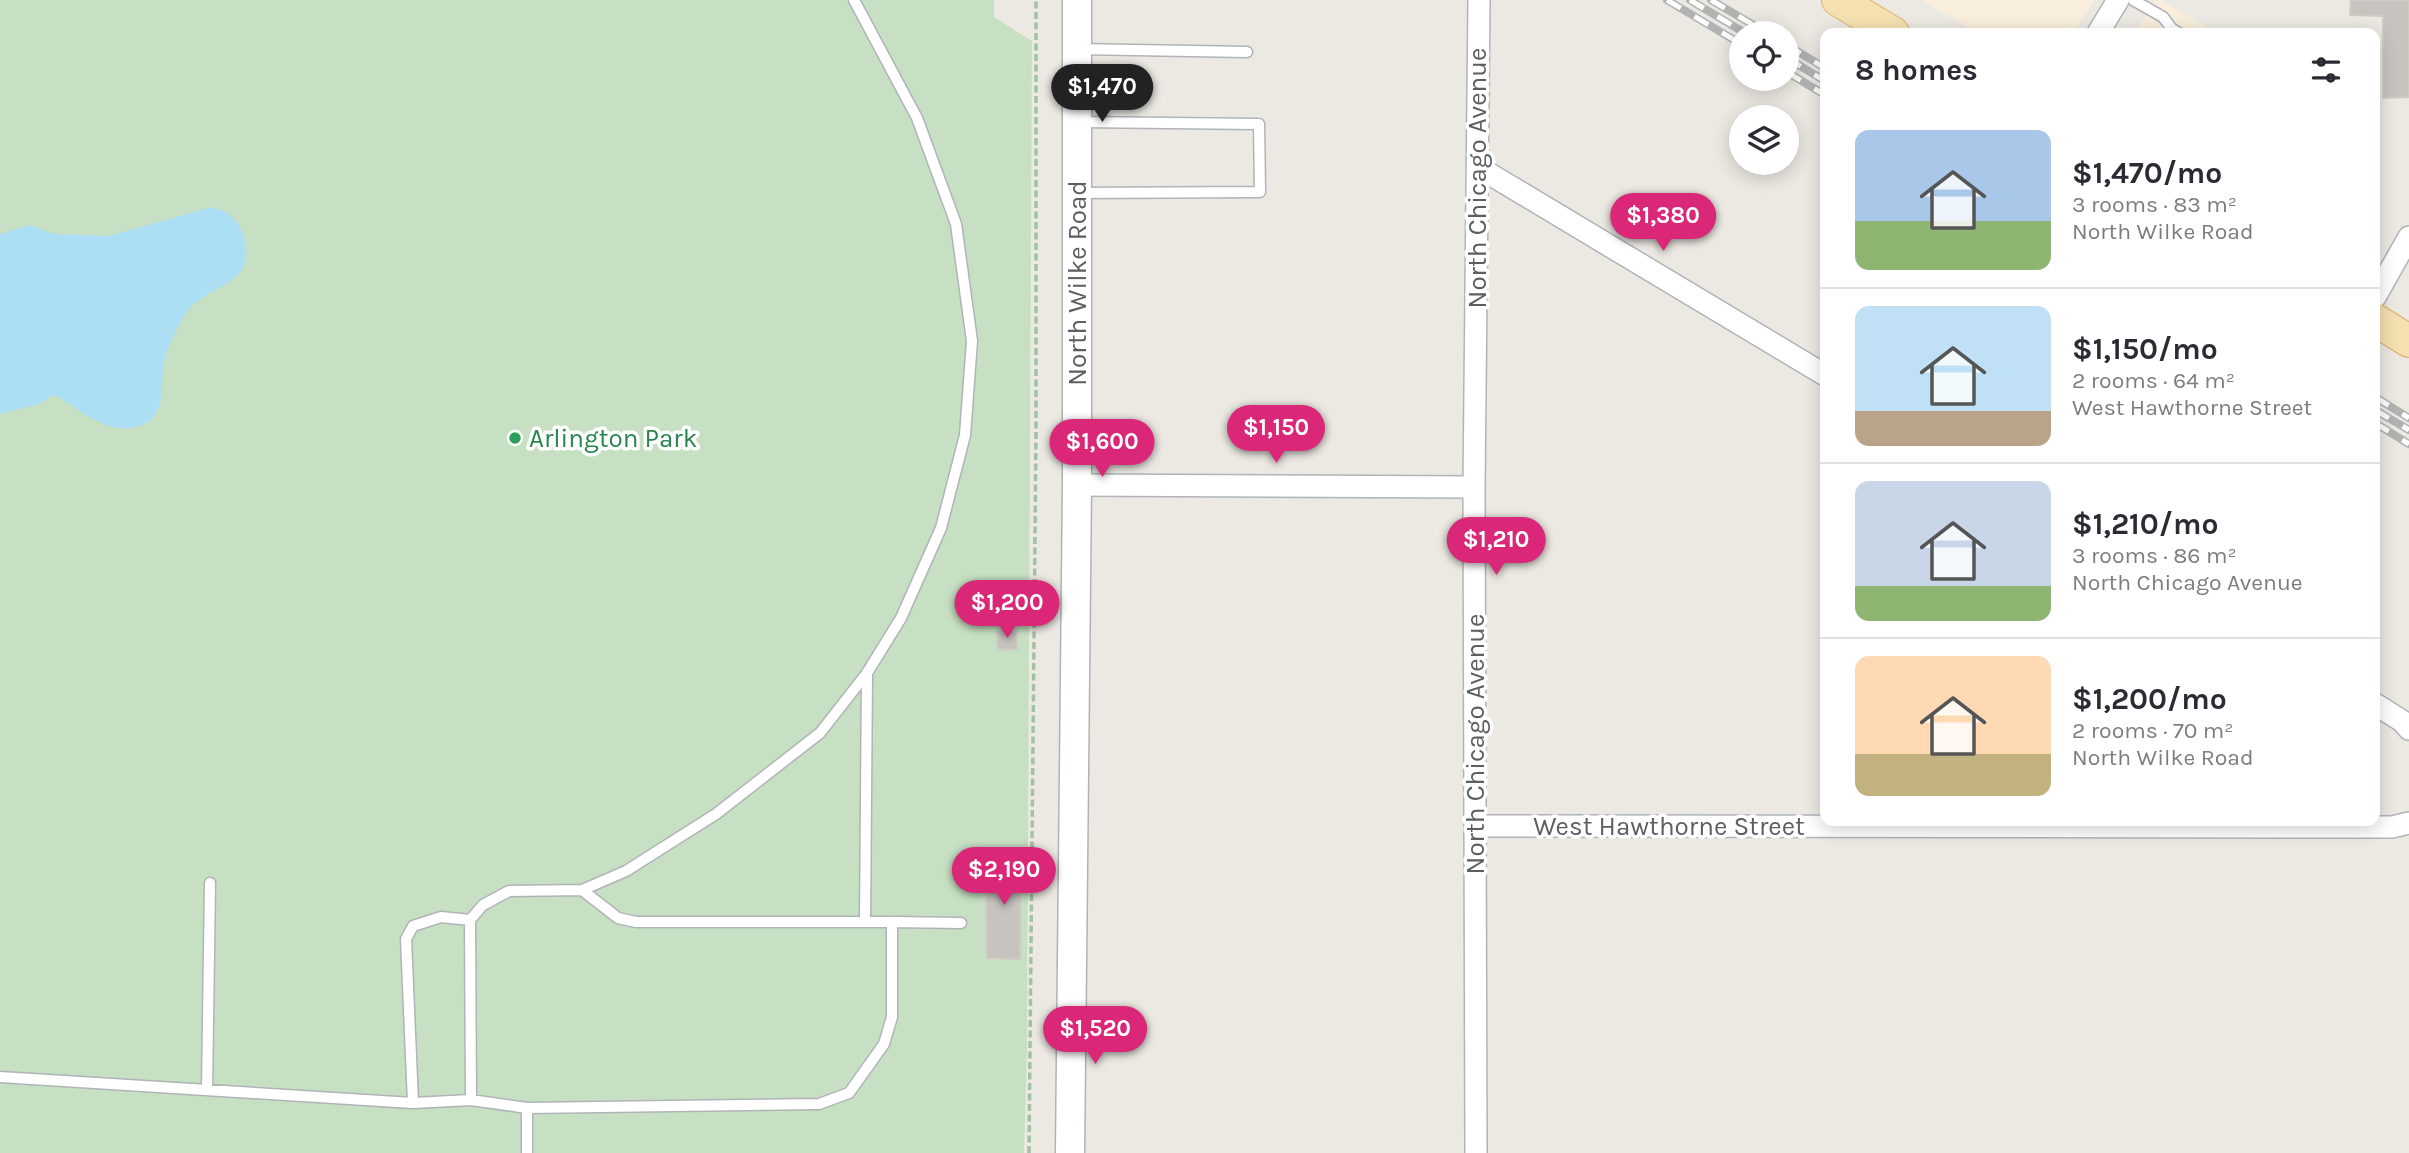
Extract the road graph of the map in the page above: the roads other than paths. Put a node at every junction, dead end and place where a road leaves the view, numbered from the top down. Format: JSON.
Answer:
{"nodes":[{"id":1,"x":853,"y":0,"type":"edge"},
{"id":2,"x":1077,"y":0,"type":"edge"},
{"id":3,"x":1479,"y":0,"type":"edge"},
{"id":4,"x":1838,"y":0,"type":"edge"},
{"id":5,"x":2118,"y":0,"type":"edge"},
{"id":6,"x":2133,"y":0,"type":"edge"},
{"id":7,"x":1885,"y":28,"type":"edge"},
{"id":8,"x":2101,"y":28,"type":"edge"},
{"id":9,"x":2171,"y":28,"type":"edge"},
{"id":10,"x":1077,"y":49,"type":"junction"},
{"id":11,"x":1247,"y":52,"type":"dead end"},
{"id":12,"x":1077,"y":121,"type":"junction"},
{"id":13,"x":1478,"y":167,"type":"junction"},
{"id":14,"x":1077,"y":193,"type":"junction"},
{"id":15,"x":2409,"y":237,"type":"edge"},
{"id":16,"x":2380,"y":288,"type":"edge"},
{"id":17,"x":2380,"y":323,"type":"edge"},
{"id":18,"x":2409,"y":341,"type":"edge"},
{"id":19,"x":1820,"y":372,"type":"edge"},
{"id":20,"x":1077,"y":485,"type":"junction"},
{"id":21,"x":1474,"y":487,"type":"junction"},
{"id":22,"x":867,"y":673,"type":"junction"},
{"id":23,"x":2380,"y":707,"type":"edge"},
{"id":24,"x":2409,"y":729,"type":"edge"},
{"id":25,"x":2409,"y":823,"type":"edge"},
{"id":26,"x":1476,"y":826,"type":"junction"},
{"id":27,"x":209,"y":883,"type":"dead end"},
{"id":28,"x":582,"y":890,"type":"junction"},
{"id":29,"x":470,"y":920,"type":"junction"},
{"id":30,"x":865,"y":922,"type":"junction"},
{"id":31,"x":892,"y":922,"type":"junction"},
{"id":32,"x":961,"y":923,"type":"dead end"},
{"id":33,"x":0,"y":1077,"type":"edge"},
{"id":34,"x":206,"y":1090,"type":"junction"},
{"id":35,"x":471,"y":1100,"type":"junction"},
{"id":36,"x":413,"y":1103,"type":"junction"},
{"id":37,"x":527,"y":1108,"type":"junction"},
{"id":38,"x":527,"y":1153,"type":"edge"},
{"id":39,"x":1070,"y":1153,"type":"edge"},
{"id":40,"x":1476,"y":1153,"type":"edge"}],
"edges":[{"from":1,"to":22,"type":"lane"},
{"from":2,"to":10,"type":"main road","name":"North Wilke Road"},
{"from":3,"to":13,"type":"street","name":"North Chicago Avenue"},
{"from":4,"to":7,"type":"main road"},
{"from":5,"to":8,"type":"street"},
{"from":6,"to":9,"type":"lane"},
{"from":10,"to":11,"type":"lane"},
{"from":10,"to":12,"type":"main road","name":"North Wilke Road"},
{"from":12,"to":14,"type":"main road","name":"North Wilke Road"},
{"from":12,"to":14,"type":"lane"},
{"from":13,"to":19,"type":"street"},
{"from":13,"to":21,"type":"street","name":"North Chicago Avenue"},
{"from":14,"to":20,"type":"main road","name":"North Wilke Road"},
{"from":15,"to":16,"type":"street"},
{"from":17,"to":18,"type":"main road"},
{"from":20,"to":21,"type":"street"},
{"from":20,"to":39,"type":"main road","name":"North Wilke Road"},
{"from":21,"to":26,"type":"street","name":"North Chicago Avenue"},
{"from":22,"to":28,"type":"lane"},
{"from":22,"to":30,"type":"lane"},
{"from":23,"to":24,"type":"street"},
{"from":25,"to":26,"type":"street","name":"West Hawthorne Street"},
{"from":26,"to":40,"type":"street","name":"North Chicago Avenue"},
{"from":27,"to":34,"type":"lane"},
{"from":28,"to":29,"type":"lane"},
{"from":28,"to":30,"type":"lane"},
{"from":29,"to":35,"type":"lane"},
{"from":29,"to":36,"type":"lane"},
{"from":30,"to":31,"type":"lane"},
{"from":31,"to":32,"type":"lane"},
{"from":31,"to":37,"type":"lane"},
{"from":33,"to":34,"type":"lane"},
{"from":34,"to":36,"type":"lane"},
{"from":35,"to":36,"type":"lane"},
{"from":35,"to":37,"type":"lane"},
{"from":37,"to":38,"type":"lane"}]}
